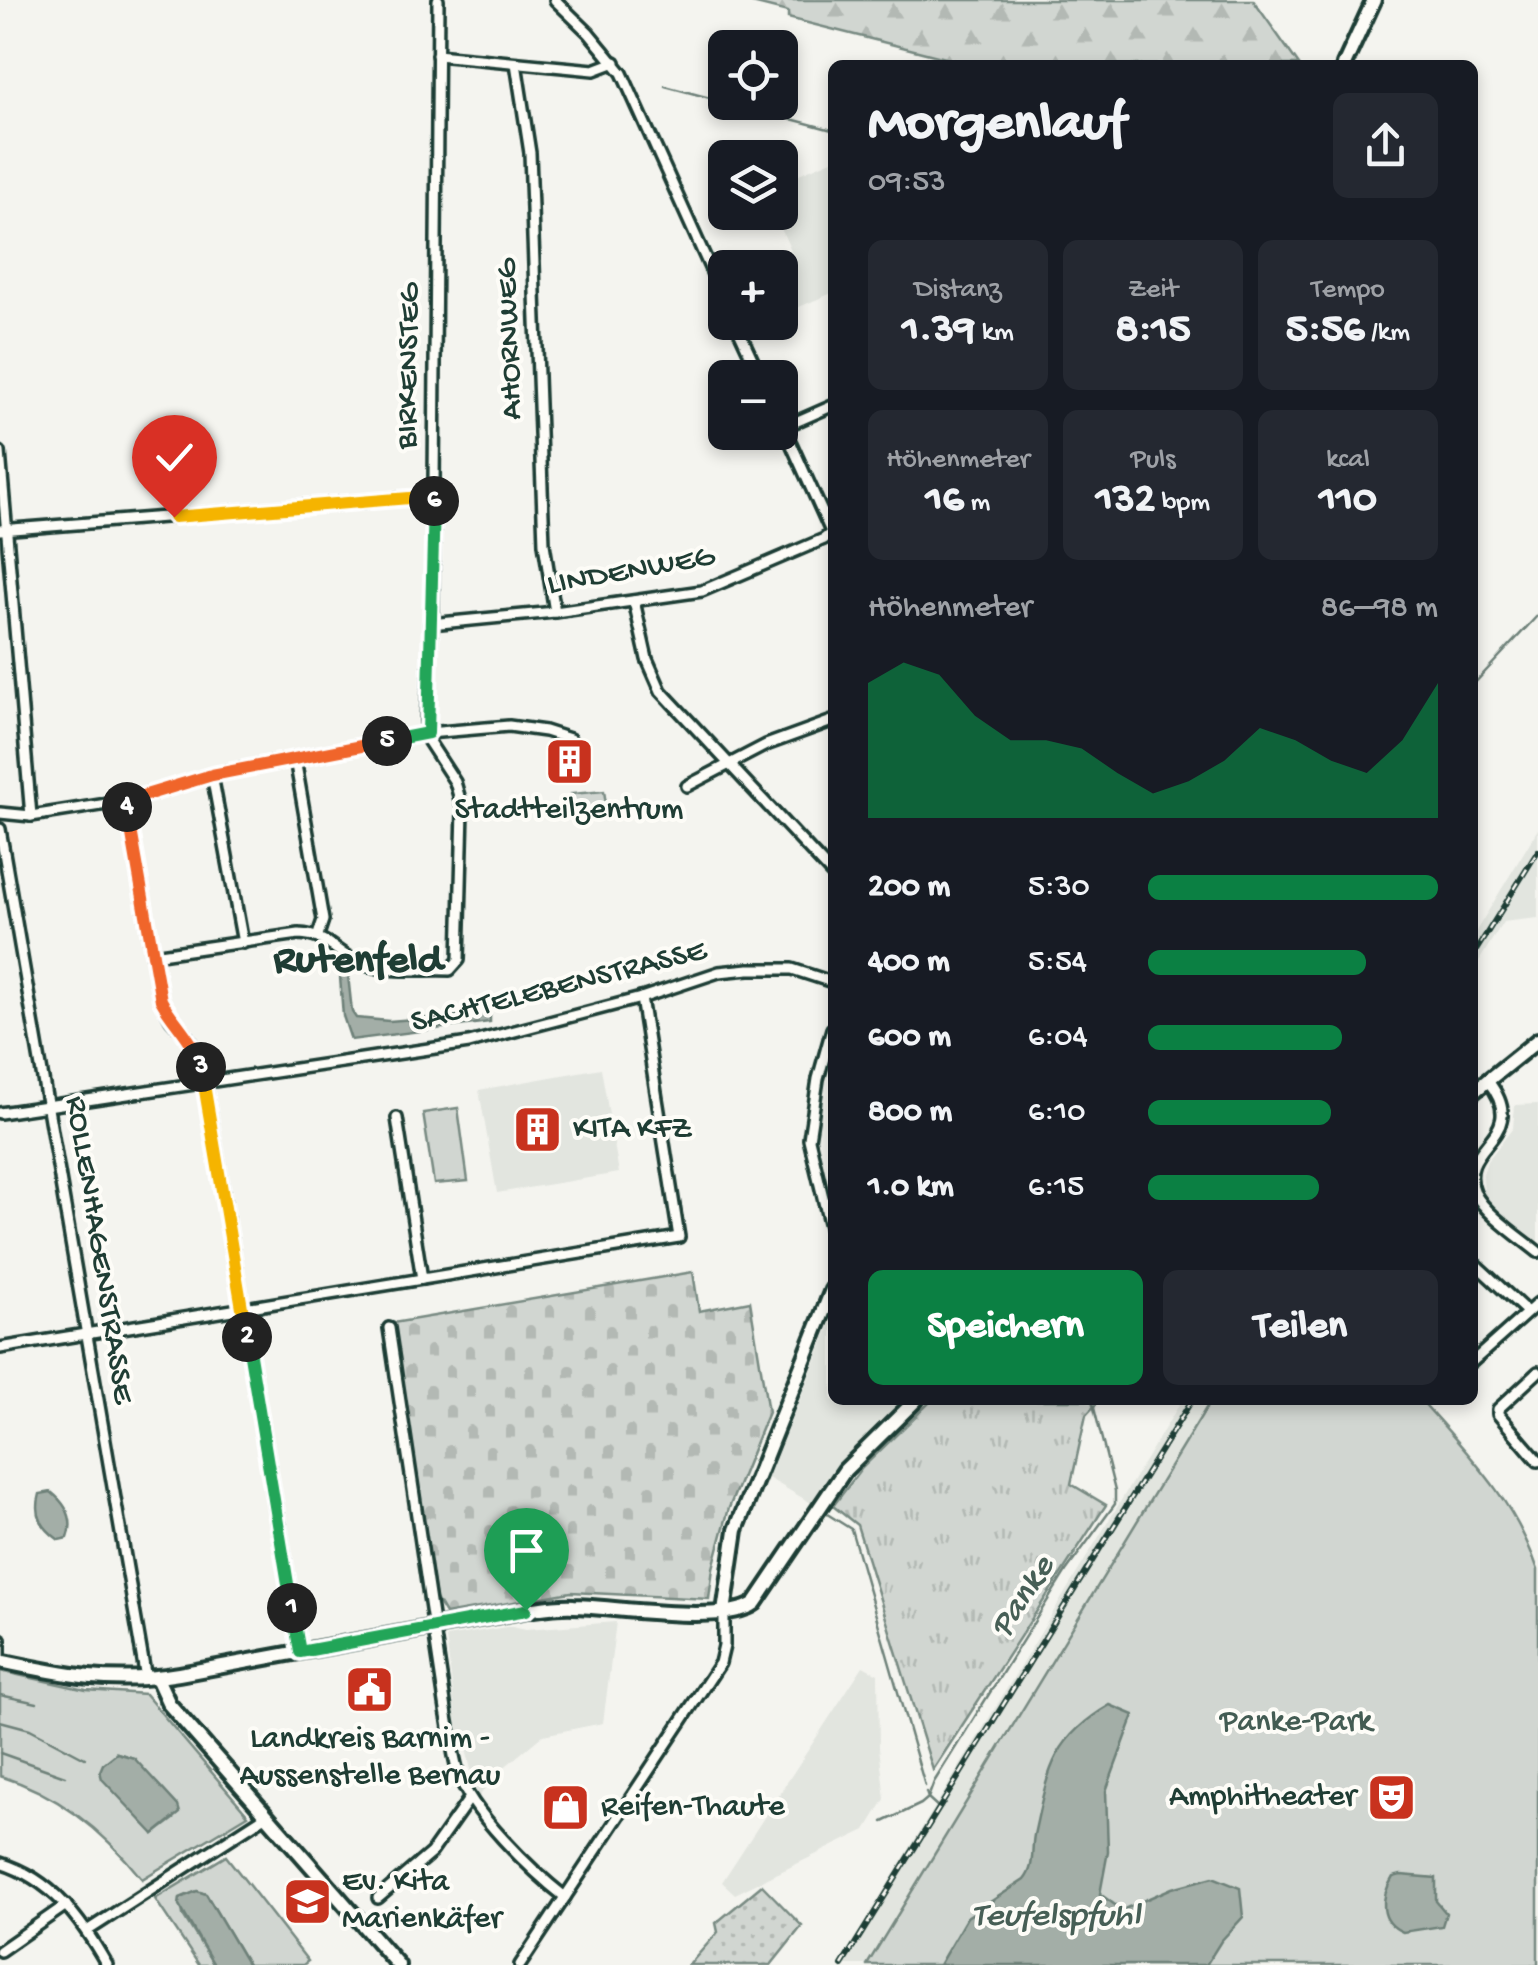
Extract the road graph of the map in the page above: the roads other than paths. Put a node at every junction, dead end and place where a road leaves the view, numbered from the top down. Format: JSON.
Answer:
{"nodes":[{"id":1,"x":438,"y":0,"type":"edge"},
{"id":2,"x":556,"y":0,"type":"edge"},
{"id":3,"x":1374,"y":0,"type":"edge"},
{"id":4,"x":437,"y":54,"type":"junction"},
{"id":5,"x":1346,"y":60,"type":"edge"},
{"id":6,"x":614,"y":62,"type":"junction"},
{"id":7,"x":516,"y":64,"type":"junction"},
{"id":8,"x":708,"y":263,"type":"edge"},
{"id":9,"x":828,"y":407,"type":"edge"},
{"id":10,"x":798,"y":418,"type":"edge"},
{"id":11,"x":794,"y":450,"type":"edge"},
{"id":12,"x":0,"y":452,"type":"edge"},
{"id":13,"x":434,"y":496,"type":"junction"},
{"id":14,"x":828,"y":525,"type":"edge"},
{"id":15,"x":2,"y":530,"type":"edge"},
{"id":16,"x":828,"y":536,"type":"edge"},
{"id":17,"x":634,"y":601,"type":"junction"},
{"id":18,"x":554,"y":612,"type":"junction"},
{"id":19,"x":430,"y":624,"type":"junction"},
{"id":20,"x":828,"y":722,"type":"edge"},
{"id":21,"x":428,"y":733,"type":"junction"},
{"id":22,"x":570,"y":740,"type":"dead end"},
{"id":23,"x":294,"y":759,"type":"junction"},
{"id":24,"x":730,"y":764,"type":"junction"},
{"id":25,"x":212,"y":775,"type":"junction"},
{"id":26,"x":687,"y":786,"type":"dead end"},
{"id":27,"x":126,"y":801,"type":"junction"},
{"id":28,"x":0,"y":813,"type":"edge"},
{"id":29,"x":31,"y":816,"type":"junction"},
{"id":30,"x":0,"y":829,"type":"edge"},
{"id":31,"x":828,"y":870,"type":"edge"},
{"id":32,"x":318,"y":934,"type":"junction"},
{"id":33,"x":243,"y":943,"type":"junction"},
{"id":34,"x":153,"y":954,"type":"junction"},
{"id":35,"x":828,"y":981,"type":"edge"},
{"id":36,"x":641,"y":998,"type":"junction"},
{"id":37,"x":1538,"y":1040,"type":"edge"},
{"id":38,"x":828,"y":1043,"type":"edge"},
{"id":39,"x":204,"y":1080,"type":"junction"},
{"id":40,"x":1488,"y":1081,"type":"junction"},
{"id":41,"x":1478,"y":1088,"type":"edge"},
{"id":42,"x":48,"y":1106,"type":"junction"},
{"id":43,"x":0,"y":1113,"type":"edge"},
{"id":44,"x":398,"y":1118,"type":"dead end"},
{"id":45,"x":1478,"y":1155,"type":"edge"},
{"id":46,"x":1478,"y":1197,"type":"edge"},
{"id":47,"x":828,"y":1222,"type":"edge"},
{"id":48,"x":1538,"y":1252,"type":"edge"},
{"id":49,"x":1478,"y":1267,"type":"edge"},
{"id":50,"x":422,"y":1279,"type":"junction"},
{"id":51,"x":828,"y":1300,"type":"edge"},
{"id":52,"x":1538,"y":1302,"type":"edge"},
{"id":53,"x":241,"y":1308,"type":"junction"},
{"id":54,"x":1526,"y":1311,"type":"junction"},
{"id":55,"x":389,"y":1328,"type":"dead end"},
{"id":56,"x":86,"y":1333,"type":"junction"},
{"id":57,"x":0,"y":1348,"type":"edge"},
{"id":58,"x":1478,"y":1356,"type":"edge"},
{"id":59,"x":1538,"y":1372,"type":"edge"},
{"id":60,"x":911,"y":1405,"type":"edge"},
{"id":61,"x":1538,"y":1461,"type":"edge"},
{"id":62,"x":724,"y":1612,"type":"junction"},
{"id":63,"x":434,"y":1626,"type":"junction"},
{"id":64,"x":0,"y":1639,"type":"edge"},
{"id":65,"x":300,"y":1652,"type":"junction"},
{"id":66,"x":0,"y":1659,"type":"edge"},
{"id":67,"x":152,"y":1678,"type":"junction"},
{"id":68,"x":469,"y":1798,"type":"junction"},
{"id":69,"x":267,"y":1815,"type":"junction"},
{"id":70,"x":0,"y":1864,"type":"edge"},
{"id":71,"x":565,"y":1897,"type":"junction"},
{"id":72,"x":378,"y":1898,"type":"dead end"},
{"id":73,"x":66,"y":1905,"type":"junction"},
{"id":74,"x":86,"y":1930,"type":"junction"},
{"id":75,"x":0,"y":1951,"type":"edge"},
{"id":76,"x":107,"y":1965,"type":"edge"},
{"id":77,"x":398,"y":1965,"type":"edge"},
{"id":78,"x":520,"y":1965,"type":"edge"}],
"edges":[{"from":1,"to":4,"type":"street","name":"BIRKENSTEG"},
{"from":2,"to":6,"type":"street"},
{"from":3,"to":5,"type":"main road"},
{"from":4,"to":7,"type":"street"},
{"from":4,"to":13,"type":"street","name":"BIRKENSTEG"},
{"from":6,"to":7,"type":"street"},
{"from":6,"to":8,"type":"street"},
{"from":7,"to":18,"type":"street","name":"AHORNWEG"},
{"from":9,"to":10,"type":"street"},
{"from":11,"to":14,"type":"street"},
{"from":12,"to":15,"type":"street"},
{"from":13,"to":15,"type":"street"},
{"from":13,"to":19,"type":"street","name":"BIRKENSTEG"},
{"from":15,"to":29,"type":"street"},
{"from":16,"to":17,"type":"street","name":"LINDENWEG"},
{"from":17,"to":18,"type":"street","name":"LINDENWEG"},
{"from":17,"to":24,"type":"street"},
{"from":18,"to":19,"type":"street","name":"LINDENWEG"},
{"from":19,"to":21,"type":"street","name":"BIRKENSTEG"},
{"from":20,"to":24,"type":"street"},
{"from":21,"to":22,"type":"street"},
{"from":21,"to":23,"type":"street"},
{"from":21,"to":32,"type":"street"},
{"from":23,"to":25,"type":"street"},
{"from":23,"to":32,"type":"street"},
{"from":24,"to":26,"type":"street"},
{"from":24,"to":31,"type":"street"},
{"from":25,"to":27,"type":"street"},
{"from":25,"to":33,"type":"street"},
{"from":27,"to":29,"type":"street"},
{"from":27,"to":34,"type":"street"},
{"from":28,"to":29,"type":"street"},
{"from":30,"to":42,"type":"street","name":"ROLLENHAGENSTRASSE"},
{"from":32,"to":33,"type":"street"},
{"from":33,"to":34,"type":"street"},
{"from":34,"to":39,"type":"street"},
{"from":35,"to":36,"type":"street","name":"SACHTELEBENSTRASSE"},
{"from":36,"to":39,"type":"street","name":"SACHTELEBENSTRASSE"},
{"from":36,"to":50,"type":"street"},
{"from":37,"to":40,"type":"main road"},
{"from":38,"to":47,"type":"street"},
{"from":39,"to":42,"type":"street","name":"SACHTELEBENSTRASSE"},
{"from":39,"to":53,"type":"street"},
{"from":40,"to":41,"type":"main road"},
{"from":40,"to":45,"type":"street"},
{"from":42,"to":43,"type":"street","name":"SACHTELEBENSTRASSE"},
{"from":42,"to":56,"type":"street","name":"ROLLENHAGENSTRASSE"},
{"from":44,"to":50,"type":"street"},
{"from":46,"to":48,"type":"street"},
{"from":49,"to":54,"type":"street"},
{"from":50,"to":53,"type":"street"},
{"from":51,"to":62,"type":"main road"},
{"from":52,"to":54,"type":"street"},
{"from":53,"to":56,"type":"street"},
{"from":53,"to":65,"type":"street"},
{"from":54,"to":58,"type":"street"},
{"from":55,"to":63,"type":"street"},
{"from":56,"to":57,"type":"street"},
{"from":56,"to":67,"type":"street","name":"ROLLENHAGENSTRASSE"},
{"from":59,"to":61,"type":"street"},
{"from":60,"to":62,"type":"main road"},
{"from":62,"to":63,"type":"main road"},
{"from":62,"to":71,"type":"street"},
{"from":63,"to":65,"type":"main road"},
{"from":63,"to":68,"type":"street"},
{"from":64,"to":66,"type":"street"},
{"from":65,"to":67,"type":"main road"},
{"from":66,"to":67,"type":"main road"},
{"from":67,"to":69,"type":"main road"},
{"from":68,"to":71,"type":"street"},
{"from":68,"to":72,"type":"street"},
{"from":69,"to":74,"type":"street"},
{"from":69,"to":77,"type":"main road"},
{"from":70,"to":73,"type":"street"},
{"from":71,"to":78,"type":"street"},
{"from":73,"to":74,"type":"street"},
{"from":73,"to":75,"type":"street"},
{"from":74,"to":76,"type":"street"}]}
